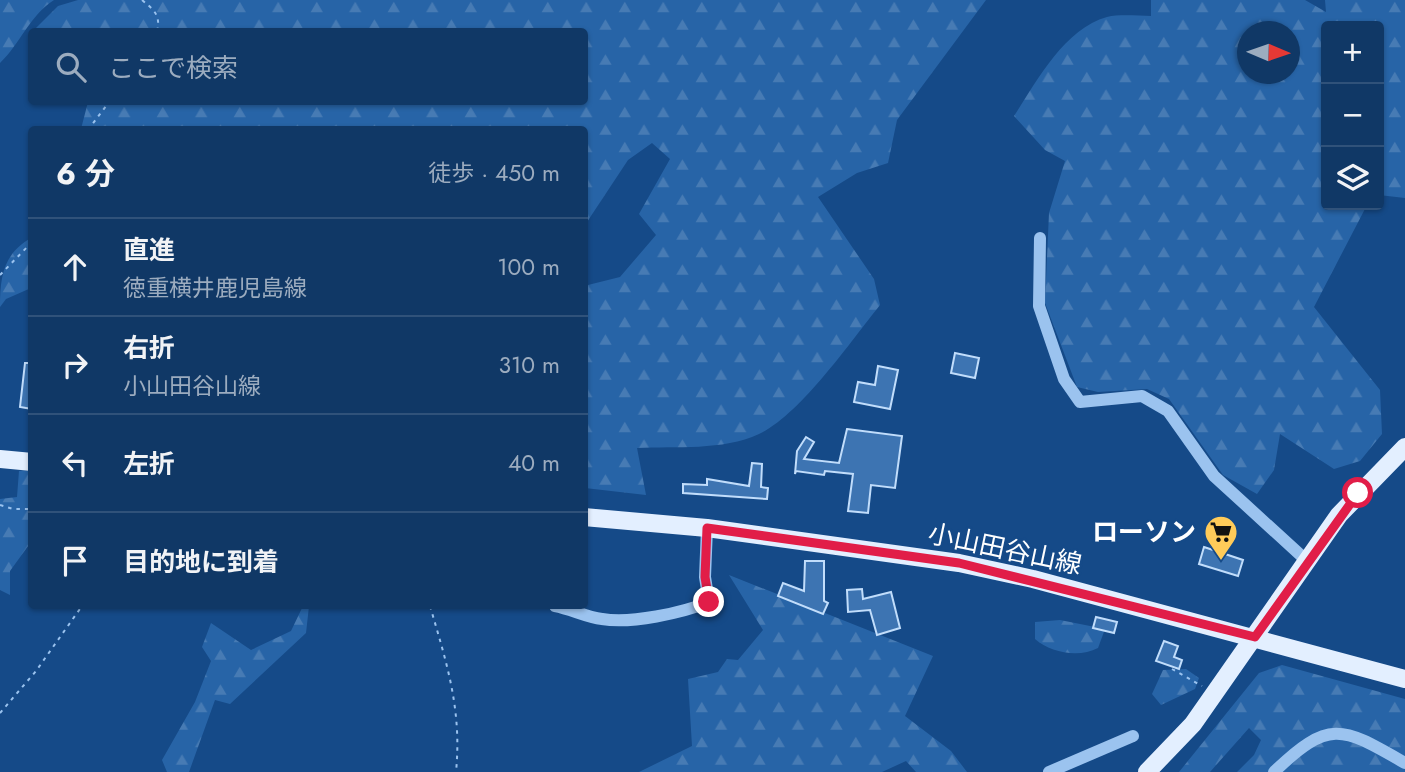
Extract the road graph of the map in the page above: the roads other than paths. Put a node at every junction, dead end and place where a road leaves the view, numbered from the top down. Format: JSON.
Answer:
{"nodes":[{"id":1,"x":1040,"y":238,"type":"dead end"},
{"id":2,"x":1405,"y":447,"type":"edge"},
{"id":3,"x":0,"y":459,"type":"edge"},
{"id":4,"x":28,"y":462,"type":"edge"},
{"id":5,"x":588,"y":517,"type":"edge"},
{"id":6,"x":707,"y":528,"type":"junction"},
{"id":7,"x":1307,"y":561,"type":"junction"},
{"id":8,"x":566,"y":609,"type":"edge"},
{"id":9,"x":1255,"y":637,"type":"junction"},
{"id":10,"x":1405,"y":678,"type":"edge"},
{"id":11,"x":1133,"y":736,"type":"dead end"},
{"id":12,"x":1405,"y":763,"type":"edge"},
{"id":13,"x":1049,"y":772,"type":"edge"},
{"id":14,"x":1147,"y":772,"type":"edge"},
{"id":15,"x":1274,"y":772,"type":"edge"}],
"edges":[{"from":1,"to":7,"type":"street"},
{"from":2,"to":7,"type":"main road"},
{"from":3,"to":4,"type":"main road"},
{"from":5,"to":6,"type":"main road","name":"小山田谷山線"},
{"from":6,"to":8,"type":"street"},
{"from":6,"to":9,"type":"main road","name":"小山田谷山線"},
{"from":7,"to":9,"type":"main road"},
{"from":9,"to":10,"type":"main road","name":"小山田谷山線"},
{"from":9,"to":14,"type":"main road"},
{"from":11,"to":13,"type":"street"},
{"from":12,"to":15,"type":"street"}]}
